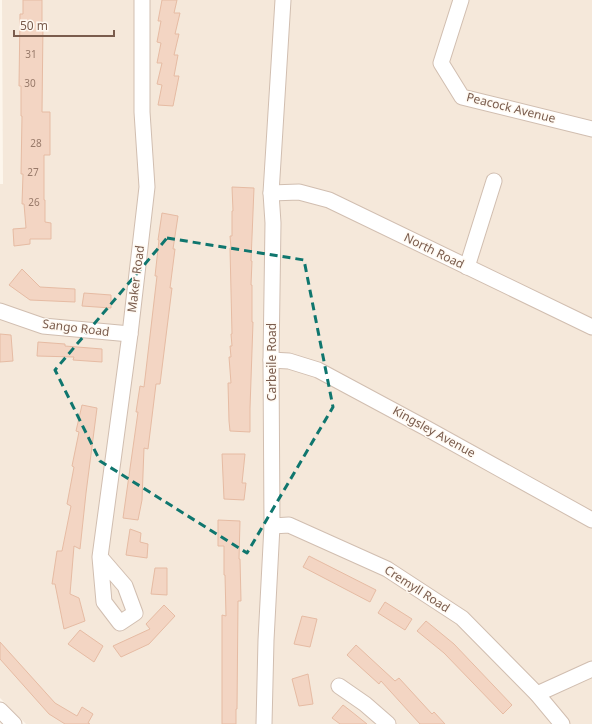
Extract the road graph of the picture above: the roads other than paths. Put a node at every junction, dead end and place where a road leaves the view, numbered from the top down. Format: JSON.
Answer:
{"nodes":[{"id":1,"x":142,"y":0,"type":"edge"},
{"id":2,"x":283,"y":0,"type":"edge"},
{"id":3,"x":461,"y":0,"type":"edge"},
{"id":4,"x":592,"y":129,"type":"edge"},
{"id":5,"x":494,"y":181,"type":"dead end"},
{"id":6,"x":271,"y":193,"type":"junction"},
{"id":7,"x":467,"y":267,"type":"junction"},
{"id":8,"x":0,"y":311,"type":"edge"},
{"id":9,"x":592,"y":326,"type":"edge"},
{"id":10,"x":130,"y":334,"type":"junction"},
{"id":11,"x":271,"y":360,"type":"junction"},
{"id":12,"x":592,"y":520,"type":"edge"},
{"id":13,"x":272,"y":526,"type":"junction"},
{"id":14,"x":100,"y":557,"type":"dead end"},
{"id":15,"x":592,"y":669,"type":"edge"},
{"id":16,"x":339,"y":686,"type":"dead end"},
{"id":17,"x":537,"y":694,"type":"junction"},
{"id":18,"x":0,"y":710,"type":"edge"},
{"id":19,"x":14,"y":724,"type":"edge"},
{"id":20,"x":264,"y":724,"type":"edge"},
{"id":21,"x":388,"y":724,"type":"edge"},
{"id":22,"x":562,"y":724,"type":"edge"}],
"edges":[{"from":1,"to":10,"type":"street","name":"Maker Road"},
{"from":2,"to":6,"type":"street","name":"Carbeile Road"},
{"from":3,"to":4,"type":"street","name":"Peacock Avenue"},
{"from":5,"to":7,"type":"street"},
{"from":6,"to":7,"type":"street","name":"North Road"},
{"from":6,"to":11,"type":"street","name":"Carbeile Road"},
{"from":7,"to":9,"type":"street","name":"North Road"},
{"from":8,"to":10,"type":"street","name":"Sango Road"},
{"from":10,"to":14,"type":"street","name":"Maker Road"},
{"from":11,"to":12,"type":"street","name":"Kingsley Avenue"},
{"from":11,"to":13,"type":"street","name":"Carbeile Road"},
{"from":13,"to":17,"type":"street","name":"Cremyll Road"},
{"from":13,"to":20,"type":"street","name":"Carbeile Road"},
{"from":15,"to":17,"type":"street"},
{"from":16,"to":21,"type":"street"},
{"from":17,"to":22,"type":"street","name":"Cremyll Road"},
{"from":18,"to":19,"type":"street"}]}
